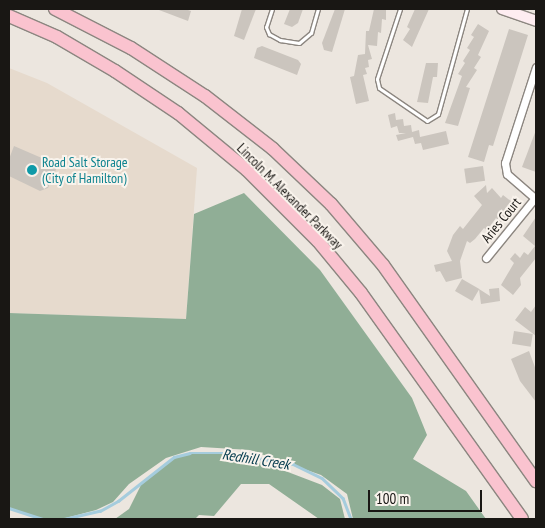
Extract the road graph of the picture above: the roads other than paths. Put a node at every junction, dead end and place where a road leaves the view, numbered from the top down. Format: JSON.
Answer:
{"nodes":[{"id":1,"x":55,"y":9,"type":"edge"},
{"id":2,"x":272,"y":9,"type":"edge"},
{"id":3,"x":318,"y":9,"type":"edge"},
{"id":4,"x":400,"y":9,"type":"edge"},
{"id":5,"x":467,"y":9,"type":"edge"},
{"id":6,"x":502,"y":9,"type":"edge"},
{"id":7,"x":9,"y":16,"type":"edge"},
{"id":8,"x":536,"y":21,"type":"edge"},
{"id":9,"x":536,"y":67,"type":"edge"},
{"id":10,"x":533,"y":92,"type":"edge"},
{"id":11,"x":536,"y":199,"type":"edge"},
{"id":12,"x":486,"y":258,"type":"dead end"},
{"id":13,"x":534,"y":477,"type":"edge"},
{"id":14,"x":522,"y":519,"type":"edge"}],
"edges":[{"from":1,"to":13,"type":"highway","name":"Lincoln M. Alexander Parkway"},
{"from":2,"to":3,"type":"lane"},
{"from":4,"to":5,"type":"lane"},
{"from":6,"to":8,"type":"street"},
{"from":7,"to":14,"type":"highway","name":"Lincoln M. Alexander Parkway"},
{"from":9,"to":10,"type":"street"},
{"from":10,"to":11,"type":"street"},
{"from":11,"to":12,"type":"street","name":"Aries Court"}]}
